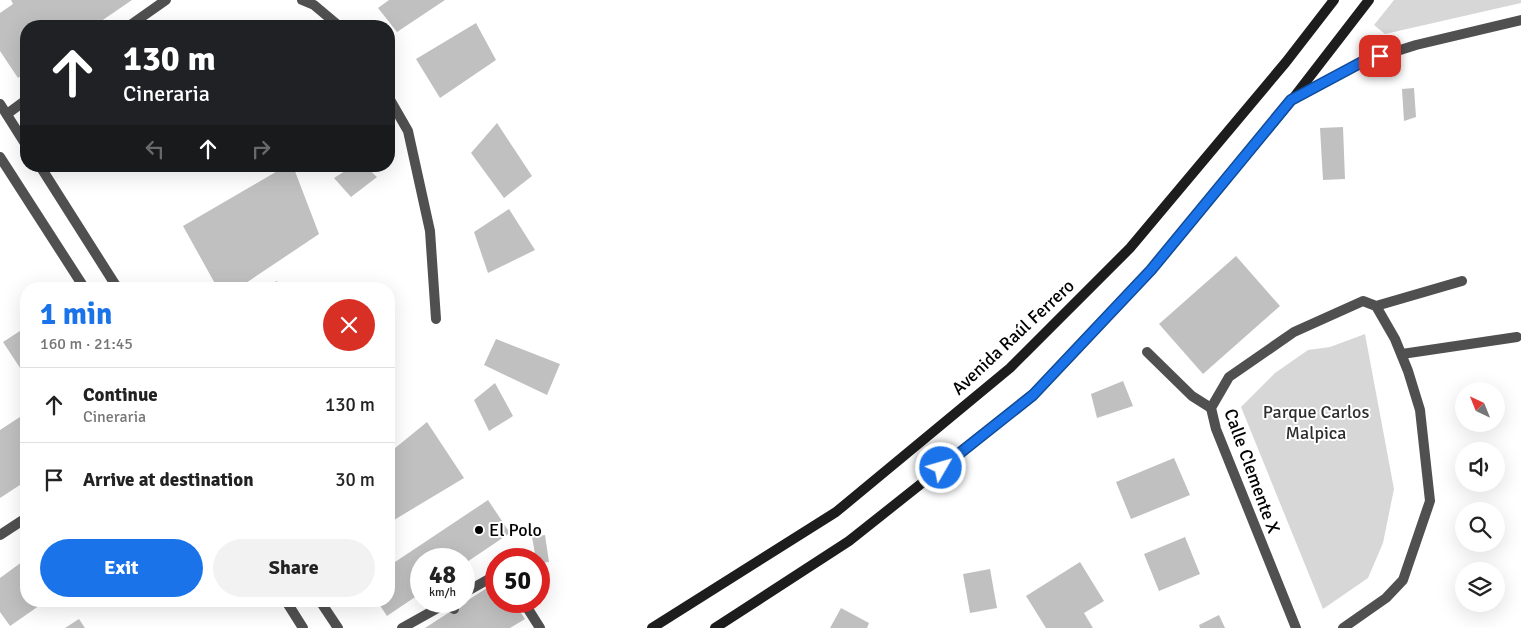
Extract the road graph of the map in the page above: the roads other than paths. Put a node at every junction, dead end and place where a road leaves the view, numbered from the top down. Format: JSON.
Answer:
{"nodes":[{"id":1,"x":166,"y":0,"type":"edge"},
{"id":2,"x":302,"y":0,"type":"edge"},
{"id":3,"x":1334,"y":0,"type":"edge"},
{"id":4,"x":1369,"y":0,"type":"edge"},
{"id":5,"x":138,"y":20,"type":"edge"},
{"id":6,"x":332,"y":20,"type":"edge"},
{"id":7,"x":1521,"y":20,"type":"edge"},
{"id":8,"x":1291,"y":100,"type":"junction"},
{"id":9,"x":0,"y":104,"type":"edge"},
{"id":10,"x":20,"y":104,"type":"edge"},
{"id":11,"x":395,"y":108,"type":"edge"},
{"id":12,"x":7,"y":114,"type":"junction"},
{"id":13,"x":20,"y":135,"type":"edge"},
{"id":14,"x":0,"y":157,"type":"edge"},
{"id":15,"x":44,"y":172,"type":"edge"},
{"id":16,"x":1462,"y":281,"type":"dead end"},
{"id":17,"x":80,"y":282,"type":"edge"},
{"id":18,"x":114,"y":282,"type":"edge"},
{"id":19,"x":1376,"y":306,"type":"junction"},
{"id":20,"x":436,"y":319,"type":"dead end"},
{"id":21,"x":1516,"y":337,"type":"dead end"},
{"id":22,"x":1147,"y":352,"type":"dead end"},
{"id":23,"x":1402,"y":354,"type":"junction"},
{"id":24,"x":1211,"y":408,"type":"junction"},
{"id":25,"x":20,"y":522,"type":"edge"},
{"id":26,"x":0,"y":535,"type":"edge"},
{"id":27,"x":290,"y":607,"type":"edge"},
{"id":28,"x":324,"y":607,"type":"edge"},
{"id":29,"x":433,"y":613,"type":"edge"},
{"id":30,"x":530,"y":613,"type":"edge"},
{"id":31,"x":303,"y":628,"type":"edge"},
{"id":32,"x":338,"y":628,"type":"edge"},
{"id":33,"x":402,"y":628,"type":"edge"},
{"id":34,"x":540,"y":628,"type":"edge"},
{"id":35,"x":652,"y":628,"type":"edge"},
{"id":36,"x":715,"y":628,"type":"edge"},
{"id":37,"x":1296,"y":628,"type":"edge"},
{"id":38,"x":1343,"y":628,"type":"edge"}],
"edges":[{"from":1,"to":5,"type":"street"},
{"from":2,"to":6,"type":"street"},
{"from":3,"to":35,"type":"main road","name":"Avenida Raúl Ferrero"},
{"from":4,"to":8,"type":"main road"},
{"from":7,"to":8,"type":"street"},
{"from":8,"to":36,"type":"main road"},
{"from":9,"to":12,"type":"street"},
{"from":10,"to":12,"type":"street"},
{"from":11,"to":20,"type":"street"},
{"from":12,"to":13,"type":"street"},
{"from":14,"to":17,"type":"street"},
{"from":15,"to":18,"type":"street"},
{"from":16,"to":19,"type":"street","name":"Calle Clemente X"},
{"from":19,"to":23,"type":"street"},
{"from":19,"to":24,"type":"street","name":"Calle Clemente X"},
{"from":21,"to":23,"type":"street"},
{"from":22,"to":24,"type":"street"},
{"from":23,"to":38,"type":"street"},
{"from":24,"to":37,"type":"street","name":"Calle Clemente X"},
{"from":25,"to":26,"type":"street"},
{"from":27,"to":31,"type":"street"},
{"from":28,"to":32,"type":"street"},
{"from":29,"to":33,"type":"street"},
{"from":30,"to":34,"type":"street"}]}
